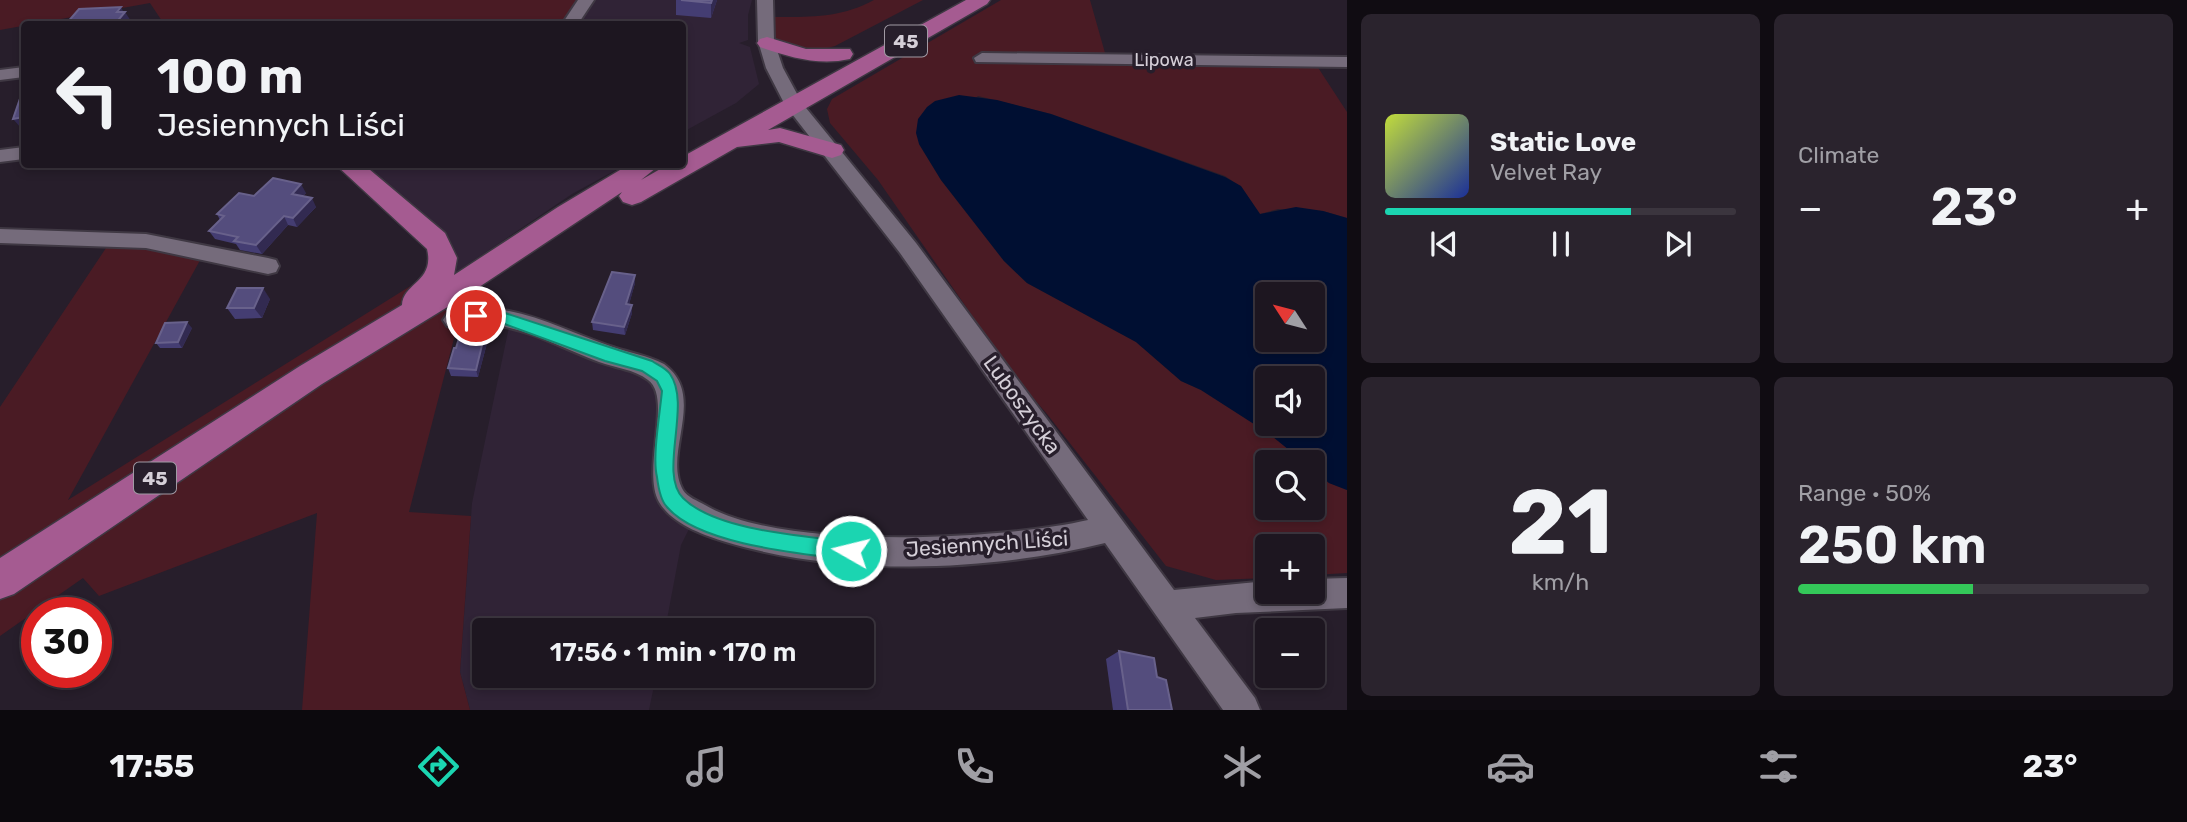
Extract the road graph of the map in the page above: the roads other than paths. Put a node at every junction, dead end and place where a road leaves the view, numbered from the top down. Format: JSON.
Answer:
{"nodes":[{"id":1,"x":586,"y":0,"type":"edge"},
{"id":2,"x":765,"y":0,"type":"edge"},
{"id":3,"x":944,"y":0,"type":"edge"},
{"id":4,"x":980,"y":0,"type":"edge"},
{"id":5,"x":572,"y":21,"type":"edge"},
{"id":6,"x":767,"y":43,"type":"junction"},
{"id":7,"x":858,"y":46,"type":"junction"},
{"id":8,"x":982,"y":58,"type":"dead end"},
{"id":9,"x":1347,"y":62,"type":"edge"},
{"id":10,"x":21,"y":72,"type":"edge"},
{"id":11,"x":0,"y":75,"type":"edge"},
{"id":12,"x":833,"y":84,"type":"junction"},
{"id":13,"x":789,"y":96,"type":"junction"},
{"id":14,"x":816,"y":130,"type":"junction"},
{"id":15,"x":686,"y":143,"type":"edge"},
{"id":16,"x":721,"y":144,"type":"junction"},
{"id":17,"x":832,"y":150,"type":"junction"},
{"id":18,"x":21,"y":153,"type":"edge"},
{"id":19,"x":0,"y":156,"type":"edge"},
{"id":20,"x":686,"y":164,"type":"edge"},
{"id":21,"x":352,"y":168,"type":"edge"},
{"id":22,"x":642,"y":168,"type":"edge"},
{"id":23,"x":680,"y":168,"type":"edge"},
{"id":24,"x":0,"y":236,"type":"edge"},
{"id":25,"x":268,"y":266,"type":"dead end"},
{"id":26,"x":457,"y":287,"type":"junction"},
{"id":27,"x":455,"y":320,"type":"dead end"},
{"id":28,"x":398,"y":321,"type":"junction"},
{"id":29,"x":1111,"y":528,"type":"junction"},
{"id":30,"x":0,"y":580,"type":"edge"},
{"id":31,"x":1347,"y":593,"type":"edge"},
{"id":32,"x":1168,"y":606,"type":"junction"},
{"id":33,"x":1243,"y":710,"type":"edge"}],
"edges":[{"from":1,"to":5,"type":"street"},
{"from":2,"to":6,"type":"street"},
{"from":3,"to":7,"type":"main road","number":"45"},
{"from":4,"to":12,"type":"main road","number":"45"},
{"from":6,"to":7,"type":"main road"},
{"from":6,"to":13,"type":"street"},
{"from":7,"to":13,"type":"main road","number":"45"},
{"from":8,"to":9,"type":"street","name":"Lipowa"},
{"from":10,"to":11,"type":"street"},
{"from":12,"to":13,"type":"main road","number":"45"},
{"from":12,"to":14,"type":"main road"},
{"from":13,"to":14,"type":"street","name":"Luboszycka"},
{"from":13,"to":15,"type":"main road","number":"45"},
{"from":13,"to":16,"type":"main road","number":"45"},
{"from":14,"to":17,"type":"street","name":"Luboszycka"},
{"from":16,"to":17,"type":"main road"},
{"from":16,"to":20,"type":"main road","number":"45"},
{"from":17,"to":29,"type":"street","name":"Luboszycka"},
{"from":18,"to":19,"type":"street"},
{"from":21,"to":28,"type":"main road"},
{"from":22,"to":26,"type":"main road","number":"45"},
{"from":23,"to":26,"type":"main road","number":"45"},
{"from":24,"to":25,"type":"street"},
{"from":26,"to":28,"type":"main road","number":"45"},
{"from":27,"to":29,"type":"street","name":"Jesiennych Liści"},
{"from":28,"to":30,"type":"main road","number":"45"},
{"from":29,"to":32,"type":"street","name":"Luboszycka"},
{"from":31,"to":32,"type":"street"},
{"from":32,"to":33,"type":"street","name":"Luboszycka"}]}
